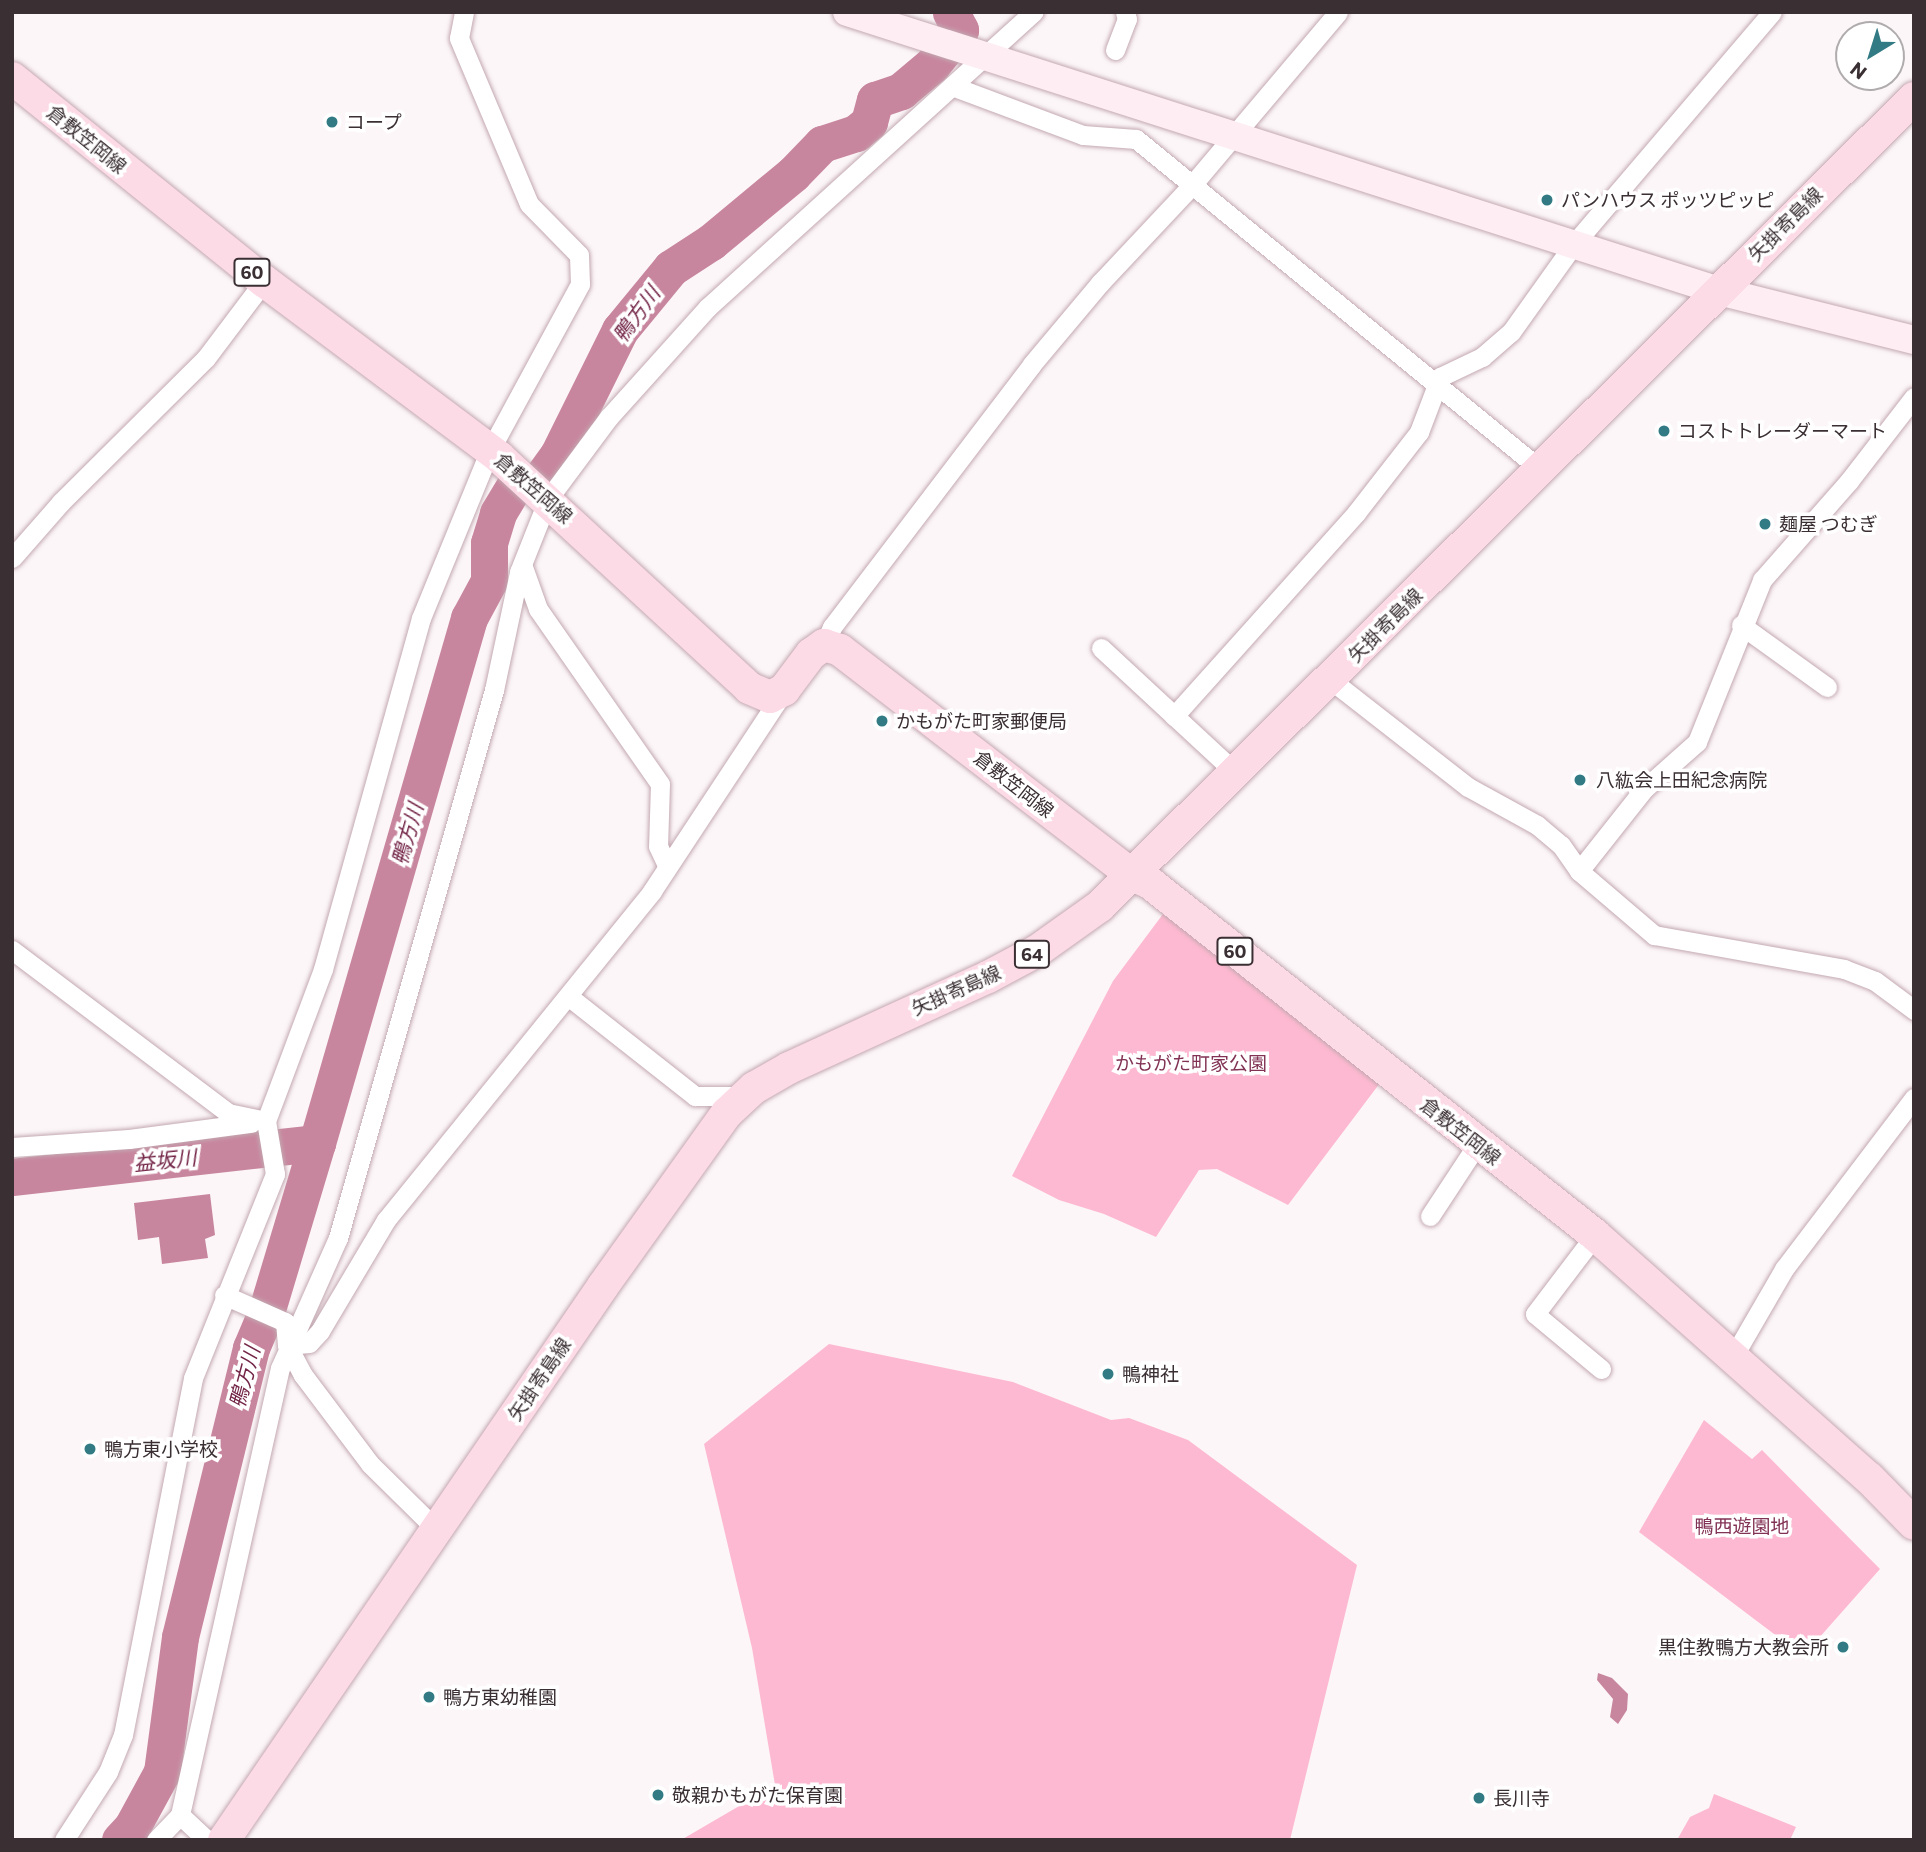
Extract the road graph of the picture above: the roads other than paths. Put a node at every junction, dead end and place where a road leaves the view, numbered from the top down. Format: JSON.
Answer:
{"nodes":[{"id":1,"x":464,"y":12,"type":"edge"},
{"id":2,"x":847,"y":12,"type":"edge"},
{"id":3,"x":1034,"y":12,"type":"edge"},
{"id":4,"x":1125,"y":12,"type":"edge"},
{"id":5,"x":1338,"y":12,"type":"edge"},
{"id":6,"x":1772,"y":12,"type":"edge"},
{"id":7,"x":1115,"y":50,"type":"dead end"},
{"id":8,"x":983,"y":56,"type":"junction"},
{"id":9,"x":12,"y":78,"type":"edge"},
{"id":10,"x":952,"y":86,"type":"junction"},
{"id":11,"x":1914,"y":98,"type":"edge"},
{"id":12,"x":1233,"y":136,"type":"junction"},
{"id":13,"x":1192,"y":185,"type":"junction"},
{"id":14,"x":1573,"y":245,"type":"junction"},
{"id":15,"x":264,"y":281,"type":"junction"},
{"id":16,"x":1719,"y":291,"type":"junction"},
{"id":17,"x":1914,"y":340,"type":"edge"},
{"id":18,"x":1435,"y":384,"type":"junction"},
{"id":19,"x":1914,"y":397,"type":"edge"},
{"id":20,"x":495,"y":454,"type":"junction"},
{"id":21,"x":1540,"y":468,"type":"junction"},
{"id":22,"x":548,"y":499,"type":"junction"},
{"id":23,"x":12,"y":558,"type":"edge"},
{"id":24,"x":523,"y":564,"type":"junction"},
{"id":25,"x":1741,"y":625,"type":"junction"},
{"id":26,"x":824,"y":645,"type":"junction"},
{"id":27,"x":1101,"y":648,"type":"dead end"},
{"id":28,"x":1331,"y":680,"type":"junction"},
{"id":29,"x":1827,"y":687,"type":"dead end"},
{"id":30,"x":784,"y":690,"type":"junction"},
{"id":31,"x":1174,"y":716,"type":"junction"},
{"id":32,"x":1236,"y":774,"type":"junction"},
{"id":33,"x":667,"y":865,"type":"junction"},
{"id":34,"x":1579,"y":871,"type":"junction"},
{"id":35,"x":1132,"y":875,"type":"junction"},
{"id":36,"x":12,"y":950,"type":"edge"},
{"id":37,"x":568,"y":996,"type":"junction"},
{"id":38,"x":1914,"y":1010,"type":"edge"},
{"id":39,"x":745,"y":1097,"type":"junction"},
{"id":40,"x":1911,"y":1105,"type":"edge"},
{"id":41,"x":266,"y":1122,"type":"junction"},
{"id":42,"x":1478,"y":1143,"type":"junction"},
{"id":43,"x":12,"y":1147,"type":"edge"},
{"id":44,"x":1430,"y":1216,"type":"dead end"},
{"id":45,"x":1595,"y":1235,"type":"junction"},
{"id":46,"x":230,"y":1298,"type":"junction"},
{"id":47,"x":287,"y":1345,"type":"junction"},
{"id":48,"x":1733,"y":1357,"type":"junction"},
{"id":49,"x":1601,"y":1369,"type":"dead end"},
{"id":50,"x":1914,"y":1524,"type":"edge"},
{"id":51,"x":437,"y":1530,"type":"junction"},
{"id":52,"x":180,"y":1815,"type":"junction"},
{"id":53,"x":64,"y":1840,"type":"edge"},
{"id":54,"x":156,"y":1840,"type":"edge"},
{"id":55,"x":207,"y":1840,"type":"edge"},
{"id":56,"x":224,"y":1840,"type":"edge"}],
"edges":[{"from":1,"to":20,"type":"street"},
{"from":2,"to":8,"type":"street"},
{"from":3,"to":8,"type":"street"},
{"from":4,"to":7,"type":"street"},
{"from":5,"to":12,"type":"street"},
{"from":6,"to":14,"type":"street"},
{"from":8,"to":10,"type":"street"},
{"from":8,"to":12,"type":"street"},
{"from":9,"to":15,"type":"main road","name":"倉敷笠岡線","number":"60"},
{"from":10,"to":13,"type":"street"},
{"from":10,"to":22,"type":"street"},
{"from":11,"to":16,"type":"main road","name":"矢掛寄島線","number":"64"},
{"from":12,"to":13,"type":"street"},
{"from":12,"to":14,"type":"street"},
{"from":13,"to":18,"type":"street"},
{"from":13,"to":26,"type":"street"},
{"from":14,"to":16,"type":"street"},
{"from":14,"to":18,"type":"street"},
{"from":15,"to":20,"type":"main road","name":"倉敷笠岡線","number":"60"},
{"from":15,"to":23,"type":"street"},
{"from":16,"to":17,"type":"street"},
{"from":16,"to":21,"type":"main road","name":"矢掛寄島線","number":"64"},
{"from":18,"to":21,"type":"street"},
{"from":18,"to":31,"type":"street"},
{"from":19,"to":25,"type":"street"},
{"from":20,"to":22,"type":"main road","name":"倉敷笠岡線","number":"60"},
{"from":20,"to":41,"type":"street"},
{"from":21,"to":28,"type":"main road","name":"矢掛寄島線","number":"64"},
{"from":22,"to":24,"type":"street"},
{"from":22,"to":30,"type":"main road","name":"倉敷笠岡線","number":"60"},
{"from":24,"to":33,"type":"street"},
{"from":24,"to":47,"type":"street"},
{"from":25,"to":29,"type":"street"},
{"from":25,"to":34,"type":"street"},
{"from":26,"to":30,"type":"main road"},
{"from":26,"to":35,"type":"main road","name":"倉敷笠岡線","number":"60"},
{"from":27,"to":31,"type":"street"},
{"from":28,"to":32,"type":"main road","name":"矢掛寄島線","number":"64"},
{"from":28,"to":34,"type":"street"},
{"from":30,"to":33,"type":"street"},
{"from":31,"to":32,"type":"street"},
{"from":32,"to":35,"type":"main road","name":"矢掛寄島線","number":"64"},
{"from":33,"to":37,"type":"street"},
{"from":34,"to":38,"type":"street"},
{"from":35,"to":39,"type":"main road","name":"矢掛寄島線","number":"64"},
{"from":35,"to":42,"type":"main road","name":"倉敷笠岡線","number":"60"},
{"from":36,"to":41,"type":"street"},
{"from":37,"to":39,"type":"street"},
{"from":37,"to":47,"type":"street"},
{"from":39,"to":51,"type":"main road","name":"矢掛寄島線","number":"64"},
{"from":40,"to":48,"type":"street"},
{"from":41,"to":43,"type":"street"},
{"from":41,"to":46,"type":"street"},
{"from":42,"to":44,"type":"street"},
{"from":42,"to":45,"type":"main road","name":"倉敷笠岡線","number":"60"},
{"from":45,"to":48,"type":"main road","name":"倉敷笠岡線","number":"60"},
{"from":45,"to":49,"type":"street"},
{"from":46,"to":47,"type":"street"},
{"from":46,"to":53,"type":"street"},
{"from":47,"to":51,"type":"street"},
{"from":47,"to":52,"type":"street"},
{"from":48,"to":50,"type":"main road","name":"倉敷笠岡線","number":"60"},
{"from":51,"to":56,"type":"main road","name":"矢掛寄島線","number":"64"},
{"from":52,"to":54,"type":"street"},
{"from":52,"to":55,"type":"street"}]}
